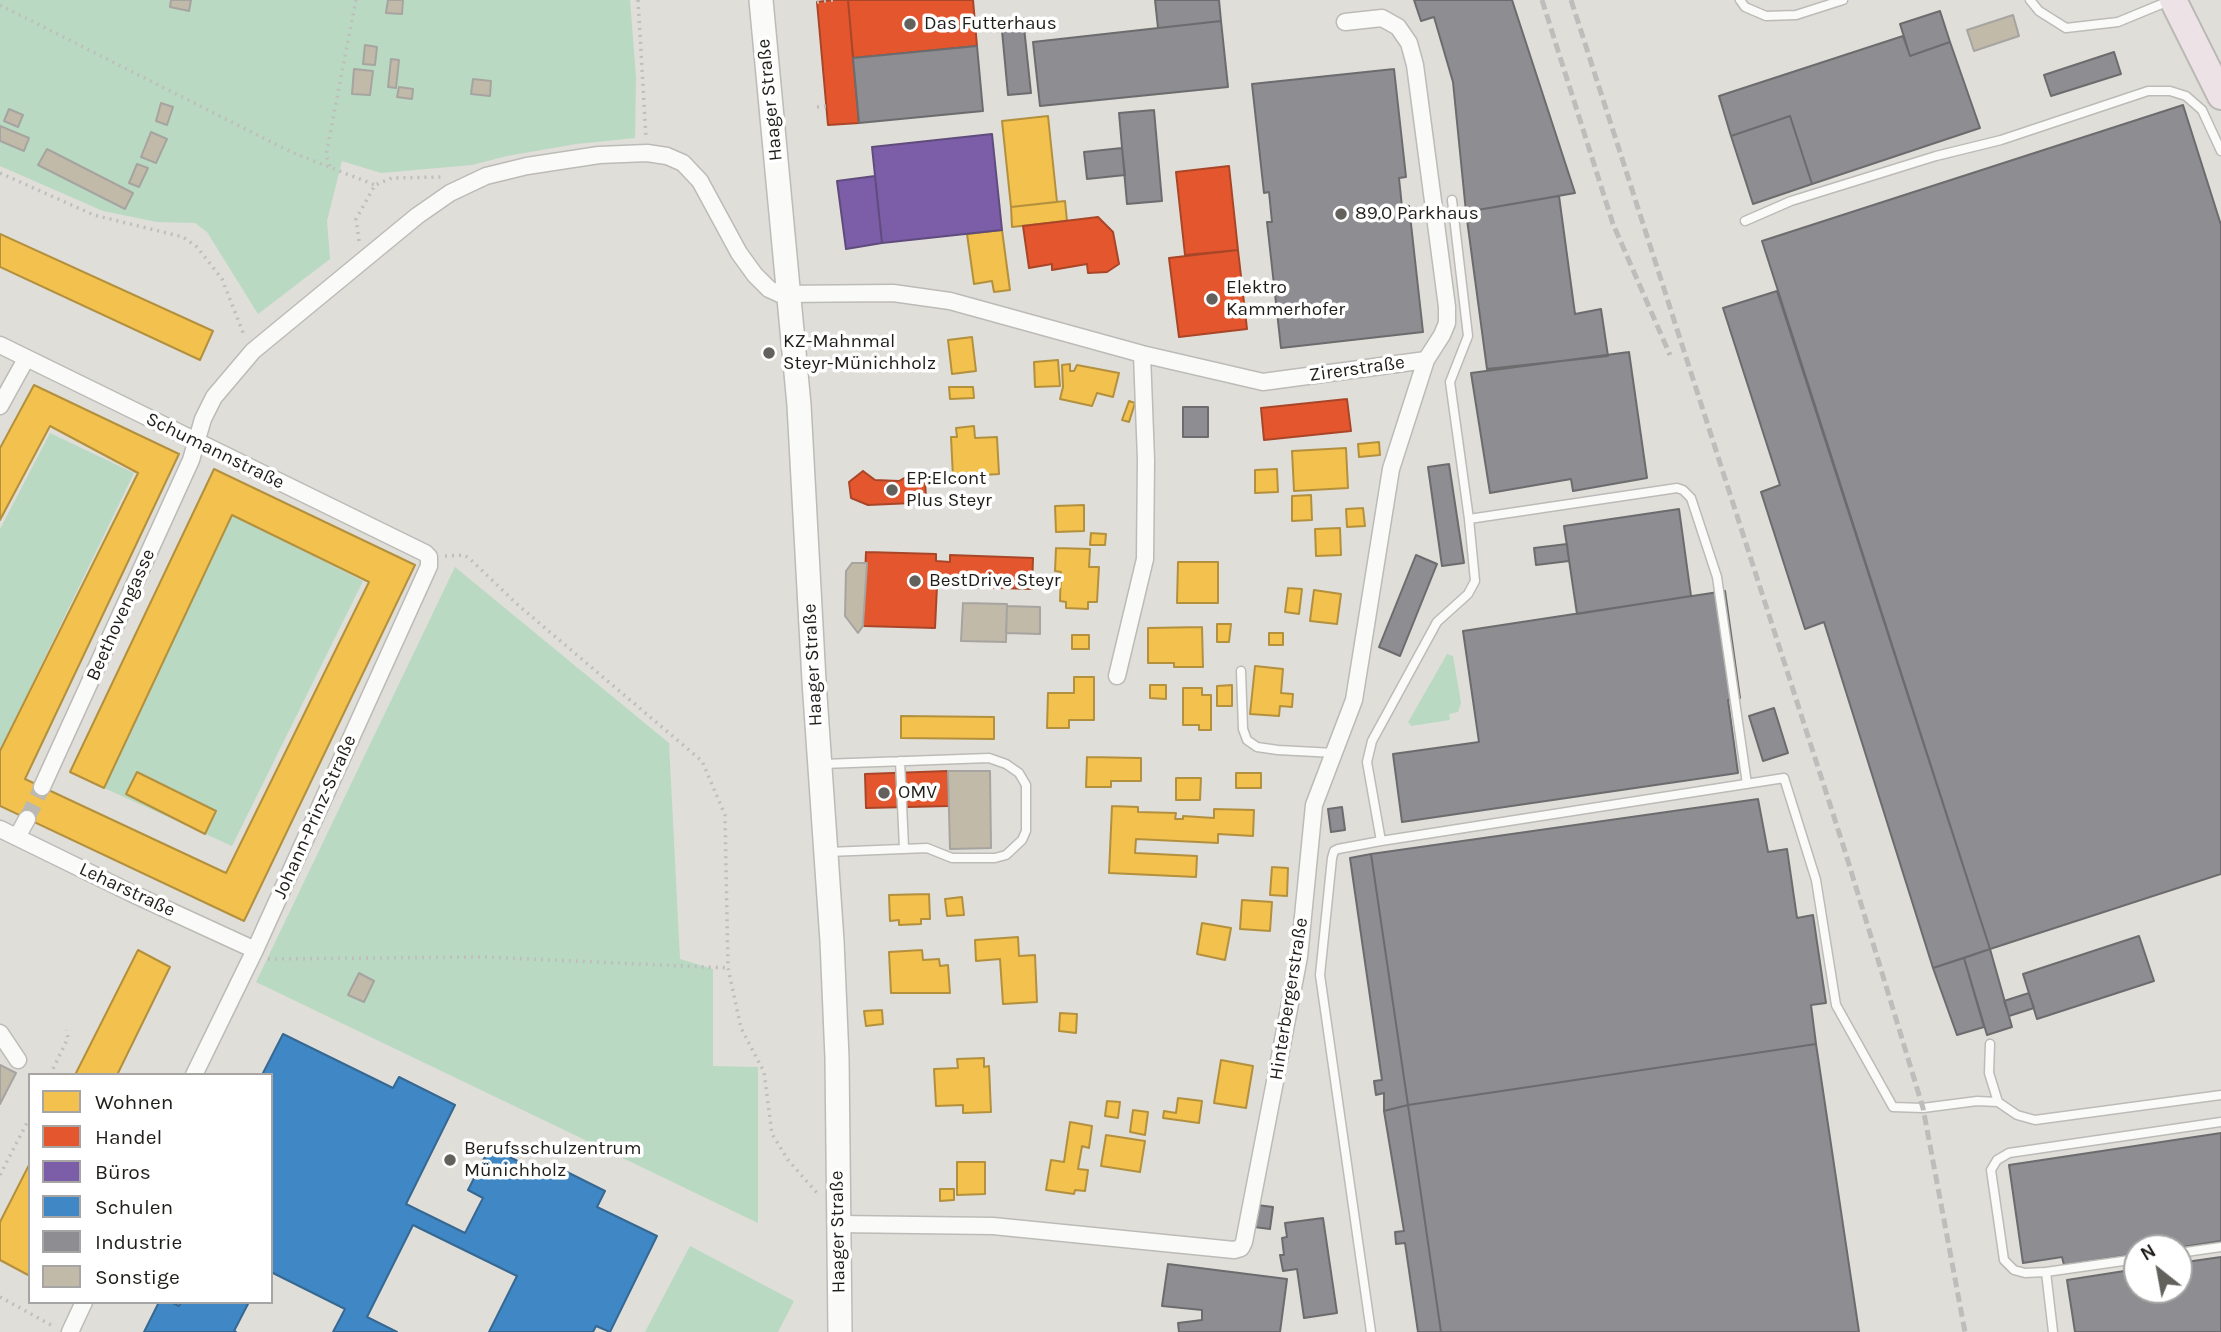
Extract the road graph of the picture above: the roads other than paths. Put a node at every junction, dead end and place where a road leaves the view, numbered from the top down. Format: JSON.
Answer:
{"nodes":[{"id":1,"x":761,"y":0,"type":"edge"},
{"id":2,"x":1740,"y":0,"type":"edge"},
{"id":3,"x":1843,"y":0,"type":"edge"},
{"id":4,"x":2030,"y":0,"type":"edge"},
{"id":5,"x":2172,"y":0,"type":"edge"},
{"id":6,"x":1345,"y":22,"type":"dead end"},
{"id":7,"x":2221,"y":96,"type":"edge"},
{"id":8,"x":2221,"y":151,"type":"edge"},
{"id":9,"x":1452,"y":200,"type":"dead end"},
{"id":10,"x":1745,"y":221,"type":"dead end"},
{"id":11,"x":789,"y":296,"type":"junction"},
{"id":12,"x":0,"y":345,"type":"edge"},
{"id":13,"x":1143,"y":354,"type":"junction"},
{"id":14,"x":26,"y":359,"type":"junction"},
{"id":15,"x":1426,"y":360,"type":"junction"},
{"id":16,"x":0,"y":407,"type":"edge"},
{"id":17,"x":196,"y":441,"type":"junction"},
{"id":18,"x":1469,"y":519,"type":"junction"},
{"id":19,"x":429,"y":557,"type":"joint"},
{"id":20,"x":1241,"y":671,"type":"dead end"},
{"id":21,"x":1117,"y":676,"type":"dead end"},
{"id":22,"x":1334,"y":753,"type":"junction"},
{"id":23,"x":900,"y":761,"type":"junction"},
{"id":24,"x":819,"y":764,"type":"junction"},
{"id":25,"x":1747,"y":784,"type":"junction"},
{"id":26,"x":43,"y":787,"type":"tunnel mouth"},
{"id":27,"x":27,"y":819,"type":"tunnel mouth"},
{"id":28,"x":0,"y":829,"type":"edge"},
{"id":29,"x":18,"y":837,"type":"junction"},
{"id":30,"x":1381,"y":841,"type":"junction"},
{"id":31,"x":904,"y":848,"type":"junction"},
{"id":32,"x":825,"y":852,"type":"junction"},
{"id":33,"x":252,"y":955,"type":"junction"},
{"id":34,"x":0,"y":1033,"type":"edge"},
{"id":35,"x":1990,"y":1044,"type":"dead end"},
{"id":36,"x":18,"y":1060,"type":"dead end"},
{"id":37,"x":195,"y":1073,"type":"edge"},
{"id":38,"x":2221,"y":1095,"type":"edge"},
{"id":39,"x":1998,"y":1102,"type":"junction"},
{"id":40,"x":2221,"y":1122,"type":"edge"},
{"id":41,"x":838,"y":1214,"type":"junction"},
{"id":42,"x":2221,"y":1247,"type":"edge"},
{"id":43,"x":2193,"y":1251,"type":"edge"},
{"id":44,"x":2123,"y":1261,"type":"edge"},
{"id":45,"x":2046,"y":1272,"type":"junction"},
{"id":46,"x":83,"y":1304,"type":"edge"},
{"id":47,"x":70,"y":1332,"type":"edge"},
{"id":48,"x":840,"y":1332,"type":"edge"},
{"id":49,"x":1371,"y":1332,"type":"edge"},
{"id":50,"x":2053,"y":1332,"type":"edge"}],
"edges":[{"from":1,"to":11,"type":"main road","name":"Haager Straße"},
{"from":2,"to":3,"type":"lane"},
{"from":4,"to":5,"type":"lane"},
{"from":5,"to":7,"type":"main road"},
{"from":6,"to":15,"type":"street","name":"Zirerstraße"},
{"from":8,"to":10,"type":"lane"},
{"from":9,"to":18,"type":"lane"},
{"from":11,"to":13,"type":"street","name":"Zirerstraße"},
{"from":11,"to":17,"type":"street","name":"Beethovengasse"},
{"from":11,"to":24,"type":"main road","name":"Haager Straße"},
{"from":12,"to":14,"type":"street","name":"Schumannstraße"},
{"from":13,"to":15,"type":"street","name":"Zirerstraße"},
{"from":13,"to":21,"type":"street"},
{"from":14,"to":16,"type":"street"},
{"from":14,"to":17,"type":"street","name":"Schumannstraße"},
{"from":15,"to":22,"type":"street","name":"Hinterbergerstraße"},
{"from":17,"to":19,"type":"street","name":"Schumannstraße"},
{"from":17,"to":26,"type":"street","name":"Beethovengasse"},
{"from":18,"to":25,"type":"lane"},
{"from":18,"to":30,"type":"lane"},
{"from":19,"to":33,"type":"street","name":"Johann-Prinz-Straße"},
{"from":20,"to":22,"type":"lane"},
{"from":22,"to":41,"type":"street","name":"Hinterbergerstraße"},
{"from":23,"to":24,"type":"lane"},
{"from":23,"to":31,"type":"lane"},
{"from":23,"to":31,"type":"lane"},
{"from":24,"to":32,"type":"main road","name":"Haager Straße"},
{"from":25,"to":30,"type":"lane"},
{"from":25,"to":39,"type":"lane"},
{"from":27,"to":29,"type":"street"},
{"from":28,"to":29,"type":"street","name":"Leharstraße"},
{"from":29,"to":33,"type":"street","name":"Leharstraße"},
{"from":30,"to":49,"type":"lane"},
{"from":31,"to":32,"type":"lane"},
{"from":32,"to":41,"type":"main road","name":"Haager Straße"},
{"from":33,"to":37,"type":"street","name":"Johann-Prinz-Straße"},
{"from":34,"to":36,"type":"street"},
{"from":35,"to":39,"type":"lane"},
{"from":38,"to":39,"type":"lane"},
{"from":40,"to":45,"type":"lane"},
{"from":41,"to":48,"type":"main road","name":"Haager Straße"},
{"from":42,"to":43,"type":"lane"},
{"from":44,"to":45,"type":"lane"},
{"from":45,"to":50,"type":"lane"},
{"from":46,"to":47,"type":"street"}]}
